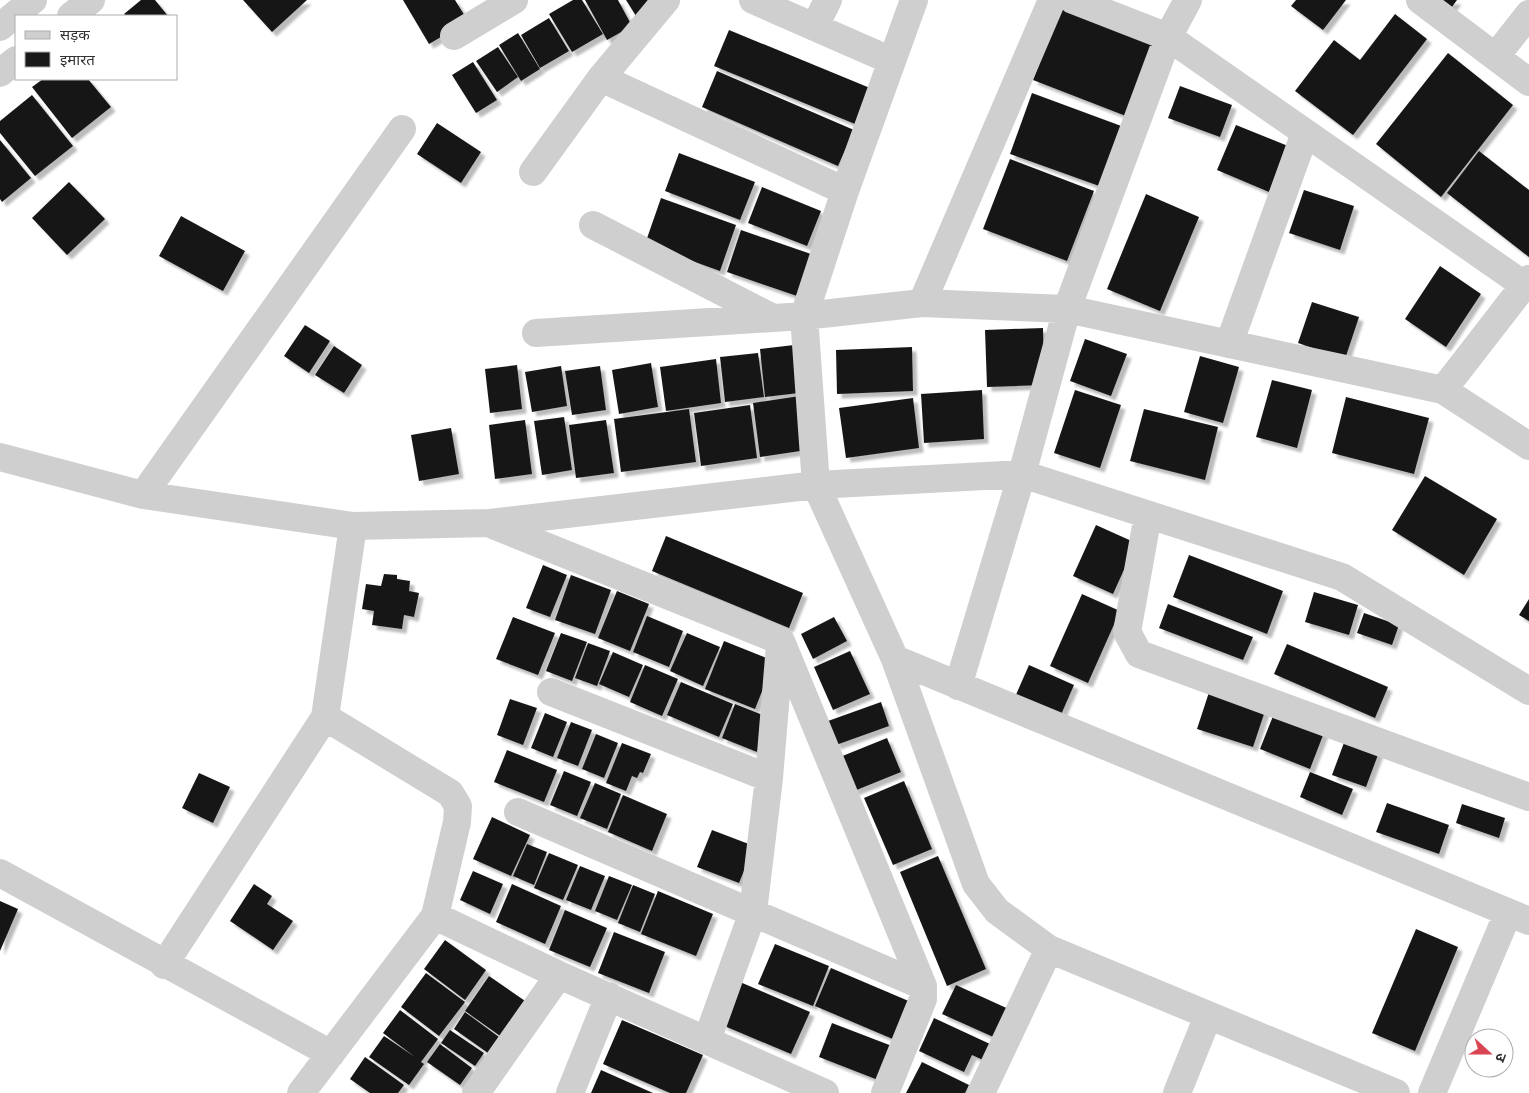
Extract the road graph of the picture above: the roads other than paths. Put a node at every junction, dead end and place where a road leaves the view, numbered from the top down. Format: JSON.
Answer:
{"nodes":[{"id":1,"x":33,"y":0,"type":"edge"},
{"id":2,"x":91,"y":0,"type":"edge"},
{"id":3,"x":514,"y":0,"type":"edge"},
{"id":4,"x":666,"y":0,"type":"edge"},
{"id":5,"x":753,"y":0,"type":"edge"},
{"id":6,"x":828,"y":0,"type":"edge"},
{"id":7,"x":914,"y":0,"type":"edge"},
{"id":8,"x":1052,"y":0,"type":"edge"},
{"id":9,"x":1073,"y":0,"type":"edge"},
{"id":10,"x":1188,"y":0,"type":"edge"},
{"id":11,"x":1420,"y":0,"type":"edge"},
{"id":12,"x":1529,"y":14,"type":"edge"},
{"id":13,"x":72,"y":15,"type":"edge"},
{"id":14,"x":816,"y":26,"type":"junction"},
{"id":15,"x":0,"y":27,"type":"edge"},
{"id":16,"x":454,"y":36,"type":"dead end"},
{"id":17,"x":1168,"y":37,"type":"junction"},
{"id":18,"x":1496,"y":56,"type":"junction"},
{"id":19,"x":892,"y":60,"type":"junction"},
{"id":20,"x":15,"y":61,"type":"edge"},
{"id":21,"x":0,"y":73,"type":"edge"},
{"id":22,"x":601,"y":78,"type":"junction"},
{"id":23,"x":1529,"y":82,"type":"edge"},
{"id":24,"x":402,"y":129,"type":"dead end"},
{"id":25,"x":1305,"y":133,"type":"junction"},
{"id":26,"x":533,"y":172,"type":"dead end"},
{"id":27,"x":845,"y":191,"type":"junction"},
{"id":28,"x":592,"y":225,"type":"dead end"},
{"id":29,"x":1526,"y":282,"type":"edge"},
{"id":30,"x":922,"y":303,"type":"junction"},
{"id":31,"x":1067,"y":309,"type":"junction"},
{"id":32,"x":770,"y":316,"type":"junction"},
{"id":33,"x":804,"y":316,"type":"junction"},
{"id":34,"x":536,"y":333,"type":"dead end"},
{"id":35,"x":1229,"y":344,"type":"junction"},
{"id":36,"x":1443,"y":390,"type":"junction"},
{"id":37,"x":1529,"y":446,"type":"edge"},
{"id":38,"x":0,"y":457,"type":"edge"},
{"id":39,"x":1022,"y":474,"type":"junction"},
{"id":40,"x":816,"y":485,"type":"junction"},
{"id":41,"x":143,"y":496,"type":"junction"},
{"id":42,"x":1148,"y":515,"type":"junction"},
{"id":43,"x":490,"y":523,"type":"junction"},
{"id":44,"x":354,"y":526,"type":"junction"},
{"id":45,"x":781,"y":641,"type":"junction"},
{"id":46,"x":895,"y":659,"type":"junction"},
{"id":47,"x":958,"y":686,"type":"junction"},
{"id":48,"x":551,"y":692,"type":"dead end"},
{"id":49,"x":1529,"y":692,"type":"edge"},
{"id":50,"x":325,"y":717,"type":"junction"},
{"id":51,"x":769,"y":778,"type":"junction"},
{"id":52,"x":1529,"y":797,"type":"edge"},
{"id":53,"x":518,"y":812,"type":"dead end"},
{"id":54,"x":0,"y":873,"type":"edge"},
{"id":55,"x":753,"y":912,"type":"junction"},
{"id":56,"x":435,"y":916,"type":"junction"},
{"id":57,"x":1519,"y":917,"type":"edge"},
{"id":58,"x":1049,"y":949,"type":"junction"},
{"id":59,"x":164,"y":964,"type":"junction"},
{"id":60,"x":559,"y":974,"type":"junction"},
{"id":61,"x":923,"y":986,"type":"junction"},
{"id":62,"x":609,"y":996,"type":"junction"},
{"id":63,"x":1208,"y":1016,"type":"junction"},
{"id":64,"x":707,"y":1040,"type":"junction"},
{"id":65,"x":331,"y":1054,"type":"junction"},
{"id":66,"x":301,"y":1093,"type":"edge"},
{"id":67,"x":476,"y":1093,"type":"edge"},
{"id":68,"x":570,"y":1093,"type":"edge"},
{"id":69,"x":825,"y":1093,"type":"edge"},
{"id":70,"x":885,"y":1093,"type":"edge"},
{"id":71,"x":981,"y":1093,"type":"edge"},
{"id":72,"x":1177,"y":1093,"type":"edge"},
{"id":73,"x":1396,"y":1093,"type":"edge"},
{"id":74,"x":1432,"y":1093,"type":"edge"}],
"edges":[{"from":1,"to":15,"type":"street"},
{"from":2,"to":13,"type":"street"},
{"from":3,"to":16,"type":"street"},
{"from":4,"to":22,"type":"street"},
{"from":5,"to":14,"type":"street"},
{"from":6,"to":14,"type":"street"},
{"from":7,"to":19,"type":"street"},
{"from":8,"to":30,"type":"street"},
{"from":9,"to":17,"type":"street"},
{"from":10,"to":17,"type":"street"},
{"from":11,"to":18,"type":"street"},
{"from":12,"to":18,"type":"street"},
{"from":14,"to":19,"type":"street"},
{"from":17,"to":25,"type":"street"},
{"from":17,"to":31,"type":"street"},
{"from":18,"to":23,"type":"street"},
{"from":19,"to":27,"type":"street"},
{"from":20,"to":21,"type":"street"},
{"from":22,"to":26,"type":"street"},
{"from":22,"to":27,"type":"street"},
{"from":24,"to":41,"type":"street"},
{"from":25,"to":29,"type":"street"},
{"from":25,"to":35,"type":"street"},
{"from":27,"to":33,"type":"street"},
{"from":28,"to":32,"type":"street"},
{"from":29,"to":36,"type":"street"},
{"from":30,"to":31,"type":"street"},
{"from":30,"to":33,"type":"street"},
{"from":31,"to":35,"type":"street"},
{"from":31,"to":39,"type":"street"},
{"from":32,"to":33,"type":"street"},
{"from":32,"to":34,"type":"street"},
{"from":33,"to":40,"type":"street"},
{"from":35,"to":36,"type":"street"},
{"from":36,"to":37,"type":"street"},
{"from":38,"to":41,"type":"street"},
{"from":39,"to":40,"type":"street"},
{"from":39,"to":42,"type":"street"},
{"from":39,"to":47,"type":"street"},
{"from":40,"to":43,"type":"street"},
{"from":40,"to":46,"type":"street"},
{"from":41,"to":44,"type":"street"},
{"from":42,"to":49,"type":"street"},
{"from":42,"to":52,"type":"street"},
{"from":43,"to":44,"type":"street"},
{"from":43,"to":45,"type":"street"},
{"from":44,"to":50,"type":"street"},
{"from":45,"to":51,"type":"street"},
{"from":45,"to":61,"type":"street"},
{"from":46,"to":47,"type":"street"},
{"from":46,"to":58,"type":"street"},
{"from":47,"to":57,"type":"street"},
{"from":48,"to":51,"type":"street"},
{"from":50,"to":56,"type":"street"},
{"from":50,"to":59,"type":"street"},
{"from":51,"to":55,"type":"street"},
{"from":53,"to":55,"type":"street"},
{"from":54,"to":59,"type":"street"},
{"from":55,"to":61,"type":"street"},
{"from":55,"to":64,"type":"street"},
{"from":56,"to":60,"type":"street"},
{"from":56,"to":65,"type":"street"},
{"from":57,"to":74,"type":"street"},
{"from":58,"to":63,"type":"street"},
{"from":58,"to":71,"type":"street"},
{"from":59,"to":65,"type":"street"},
{"from":60,"to":62,"type":"street"},
{"from":60,"to":67,"type":"street"},
{"from":61,"to":70,"type":"street"},
{"from":62,"to":64,"type":"street"},
{"from":62,"to":68,"type":"street"},
{"from":63,"to":72,"type":"street"},
{"from":63,"to":73,"type":"street"},
{"from":64,"to":69,"type":"street"},
{"from":65,"to":66,"type":"street"}]}
